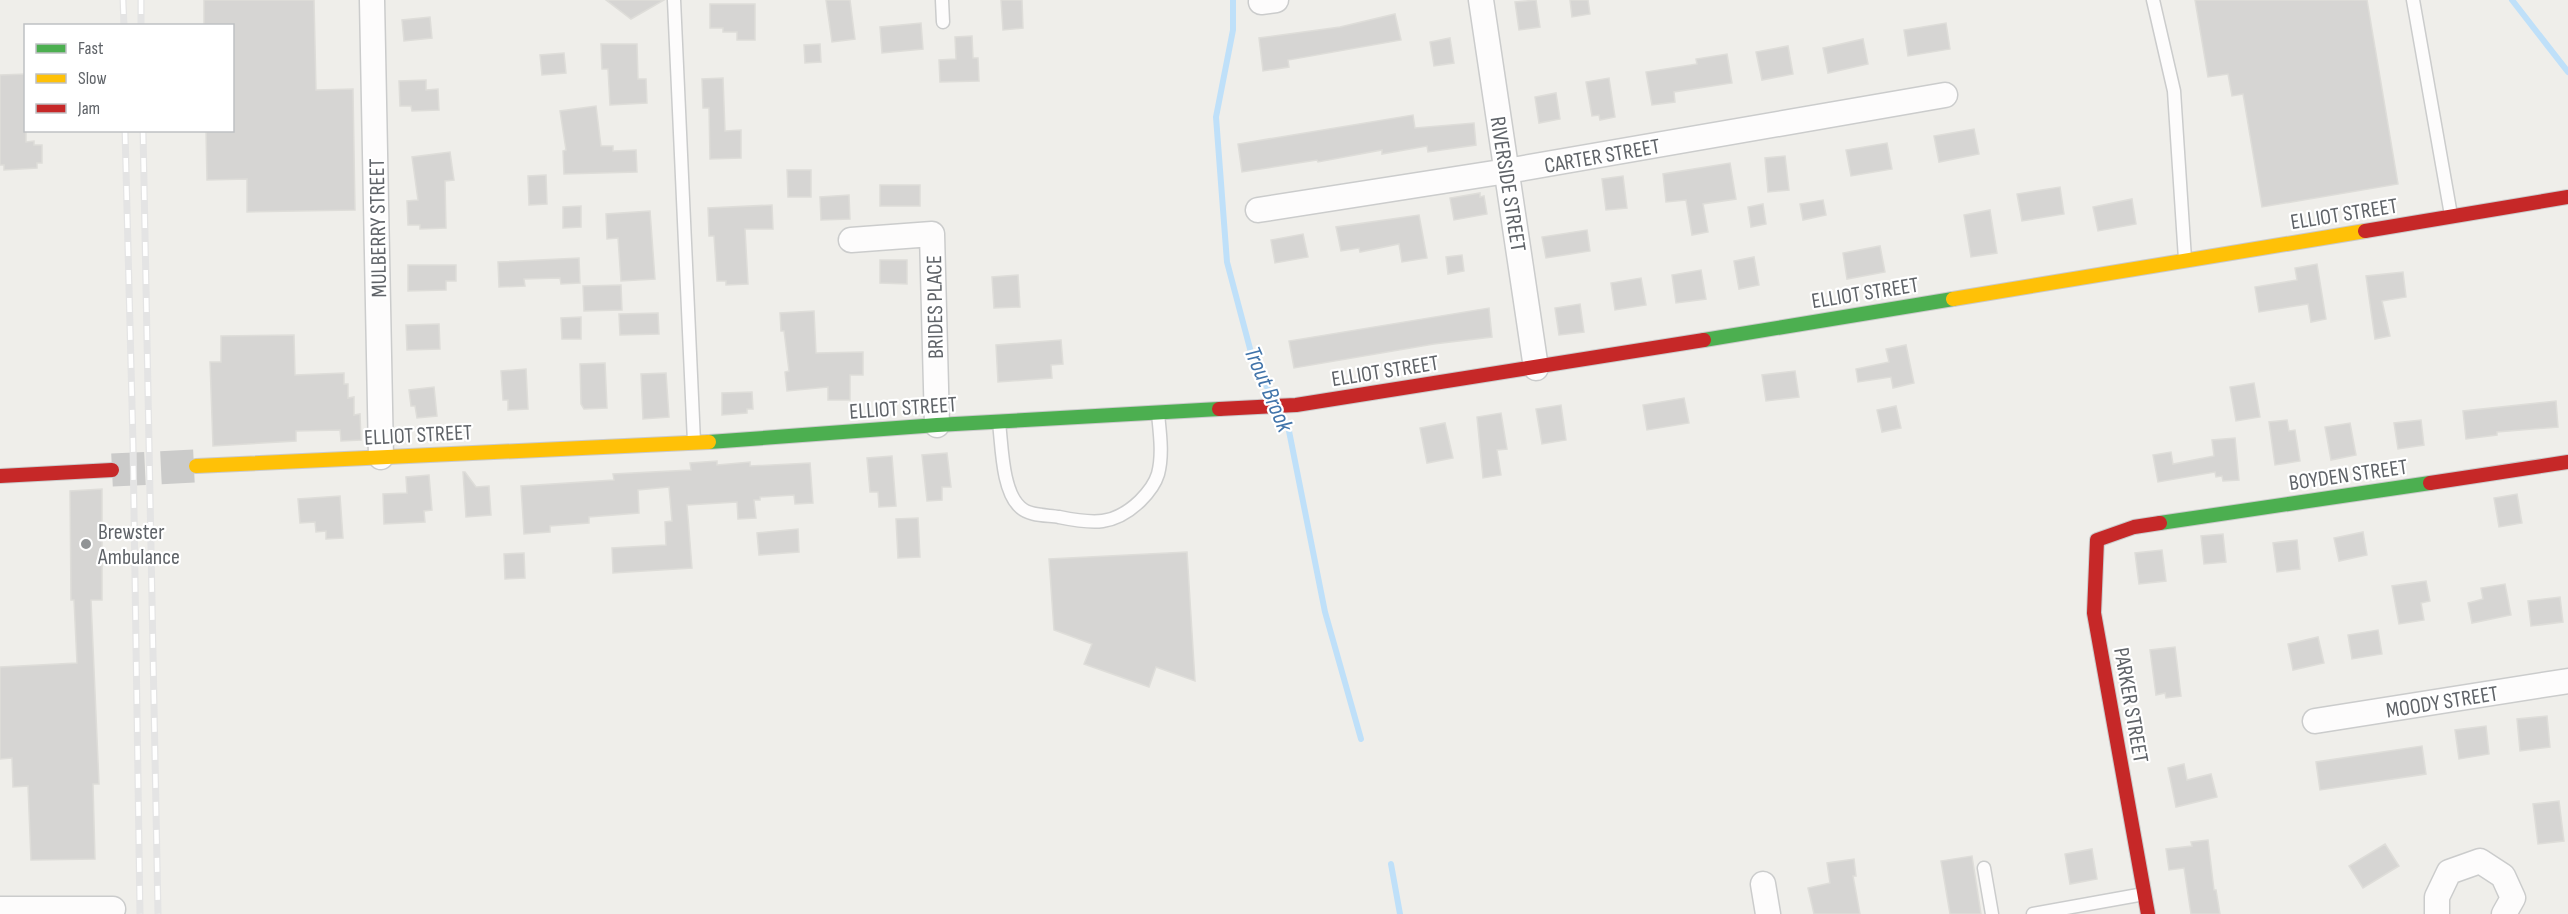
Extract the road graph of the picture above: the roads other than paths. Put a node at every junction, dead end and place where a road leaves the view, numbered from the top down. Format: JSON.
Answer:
{"nodes":[{"id":1,"x":372,"y":0,"type":"edge"},
{"id":2,"x":674,"y":0,"type":"edge"},
{"id":3,"x":942,"y":0,"type":"edge"},
{"id":4,"x":1481,"y":0,"type":"edge"},
{"id":5,"x":2154,"y":0,"type":"edge"},
{"id":6,"x":2413,"y":0,"type":"edge"},
{"id":7,"x":944,"y":22,"type":"dead end"},
{"id":8,"x":1945,"y":95,"type":"dead end"},
{"id":9,"x":1507,"y":171,"type":"junction"},
{"id":10,"x":2568,"y":197,"type":"edge"},
{"id":11,"x":1258,"y":210,"type":"dead end"},
{"id":12,"x":2451,"y":217,"type":"junction"},
{"id":13,"x":851,"y":240,"type":"dead end"},
{"id":14,"x":2185,"y":261,"type":"junction"},
{"id":15,"x":1536,"y":368,"type":"junction"},
{"id":16,"x":1158,"y":413,"type":"junction"},
{"id":17,"x":999,"y":422,"type":"junction"},
{"id":18,"x":937,"y":425,"type":"junction"},
{"id":19,"x":694,"y":443,"type":"junction"},
{"id":20,"x":381,"y":457,"type":"junction"},
{"id":21,"x":2568,"y":462,"type":"edge"},
{"id":22,"x":196,"y":466,"type":"tunnel mouth"},
{"id":23,"x":112,"y":471,"type":"tunnel mouth"},
{"id":24,"x":0,"y":476,"type":"edge"},
{"id":25,"x":2134,"y":526,"type":"joint"},
{"id":26,"x":2568,"y":681,"type":"edge"},
{"id":27,"x":2315,"y":721,"type":"dead end"},
{"id":28,"x":1984,"y":868,"type":"dead end"},
{"id":29,"x":1763,"y":884,"type":"dead end"},
{"id":30,"x":2144,"y":893,"type":"junction"},
{"id":31,"x":0,"y":909,"type":"edge"},
{"id":32,"x":113,"y":909,"type":"dead end"},
{"id":33,"x":1768,"y":914,"type":"edge"},
{"id":34,"x":1992,"y":914,"type":"edge"},
{"id":35,"x":2033,"y":914,"type":"edge"},
{"id":36,"x":2148,"y":914,"type":"edge"},
{"id":37,"x":2437,"y":914,"type":"edge"},
{"id":38,"x":2504,"y":914,"type":"edge"}],
"edges":[{"from":1,"to":20,"type":"street","name":"MULBERRY STREET"},
{"from":2,"to":19,"type":"lane"},
{"from":3,"to":7,"type":"lane"},
{"from":4,"to":9,"type":"street","name":"RIVERSIDE STREET"},
{"from":5,"to":14,"type":"lane"},
{"from":6,"to":12,"type":"lane"},
{"from":8,"to":9,"type":"street","name":"CARTER STREET"},
{"from":9,"to":11,"type":"street","name":"CARTER STREET"},
{"from":9,"to":15,"type":"street","name":"RIVERSIDE STREET"},
{"from":10,"to":12,"type":"street","name":"ELLIOT STREET"},
{"from":12,"to":14,"type":"street","name":"ELLIOT STREET"},
{"from":13,"to":18,"type":"street","name":"BRIDES PLACE"},
{"from":14,"to":15,"type":"street","name":"ELLIOT STREET"},
{"from":15,"to":16,"type":"street","name":"ELLIOT STREET"},
{"from":16,"to":17,"type":"street","name":"ELLIOT STREET"},
{"from":16,"to":17,"type":"lane"},
{"from":17,"to":18,"type":"street","name":"ELLIOT STREET"},
{"from":18,"to":19,"type":"street","name":"ELLIOT STREET"},
{"from":19,"to":20,"type":"street","name":"ELLIOT STREET"},
{"from":20,"to":22,"type":"street","name":"ELLIOT STREET"},
{"from":21,"to":25,"type":"street","name":"BOYDEN STREET"},
{"from":23,"to":24,"type":"street"},
{"from":25,"to":30,"type":"street","name":"PARKER STREET"},
{"from":26,"to":27,"type":"street","name":"MOODY STREET"},
{"from":28,"to":34,"type":"lane"},
{"from":29,"to":33,"type":"street"},
{"from":30,"to":35,"type":"lane"},
{"from":30,"to":36,"type":"street","name":"PARKER STREET"},
{"from":31,"to":32,"type":"street"},
{"from":37,"to":38,"type":"street"}]}
